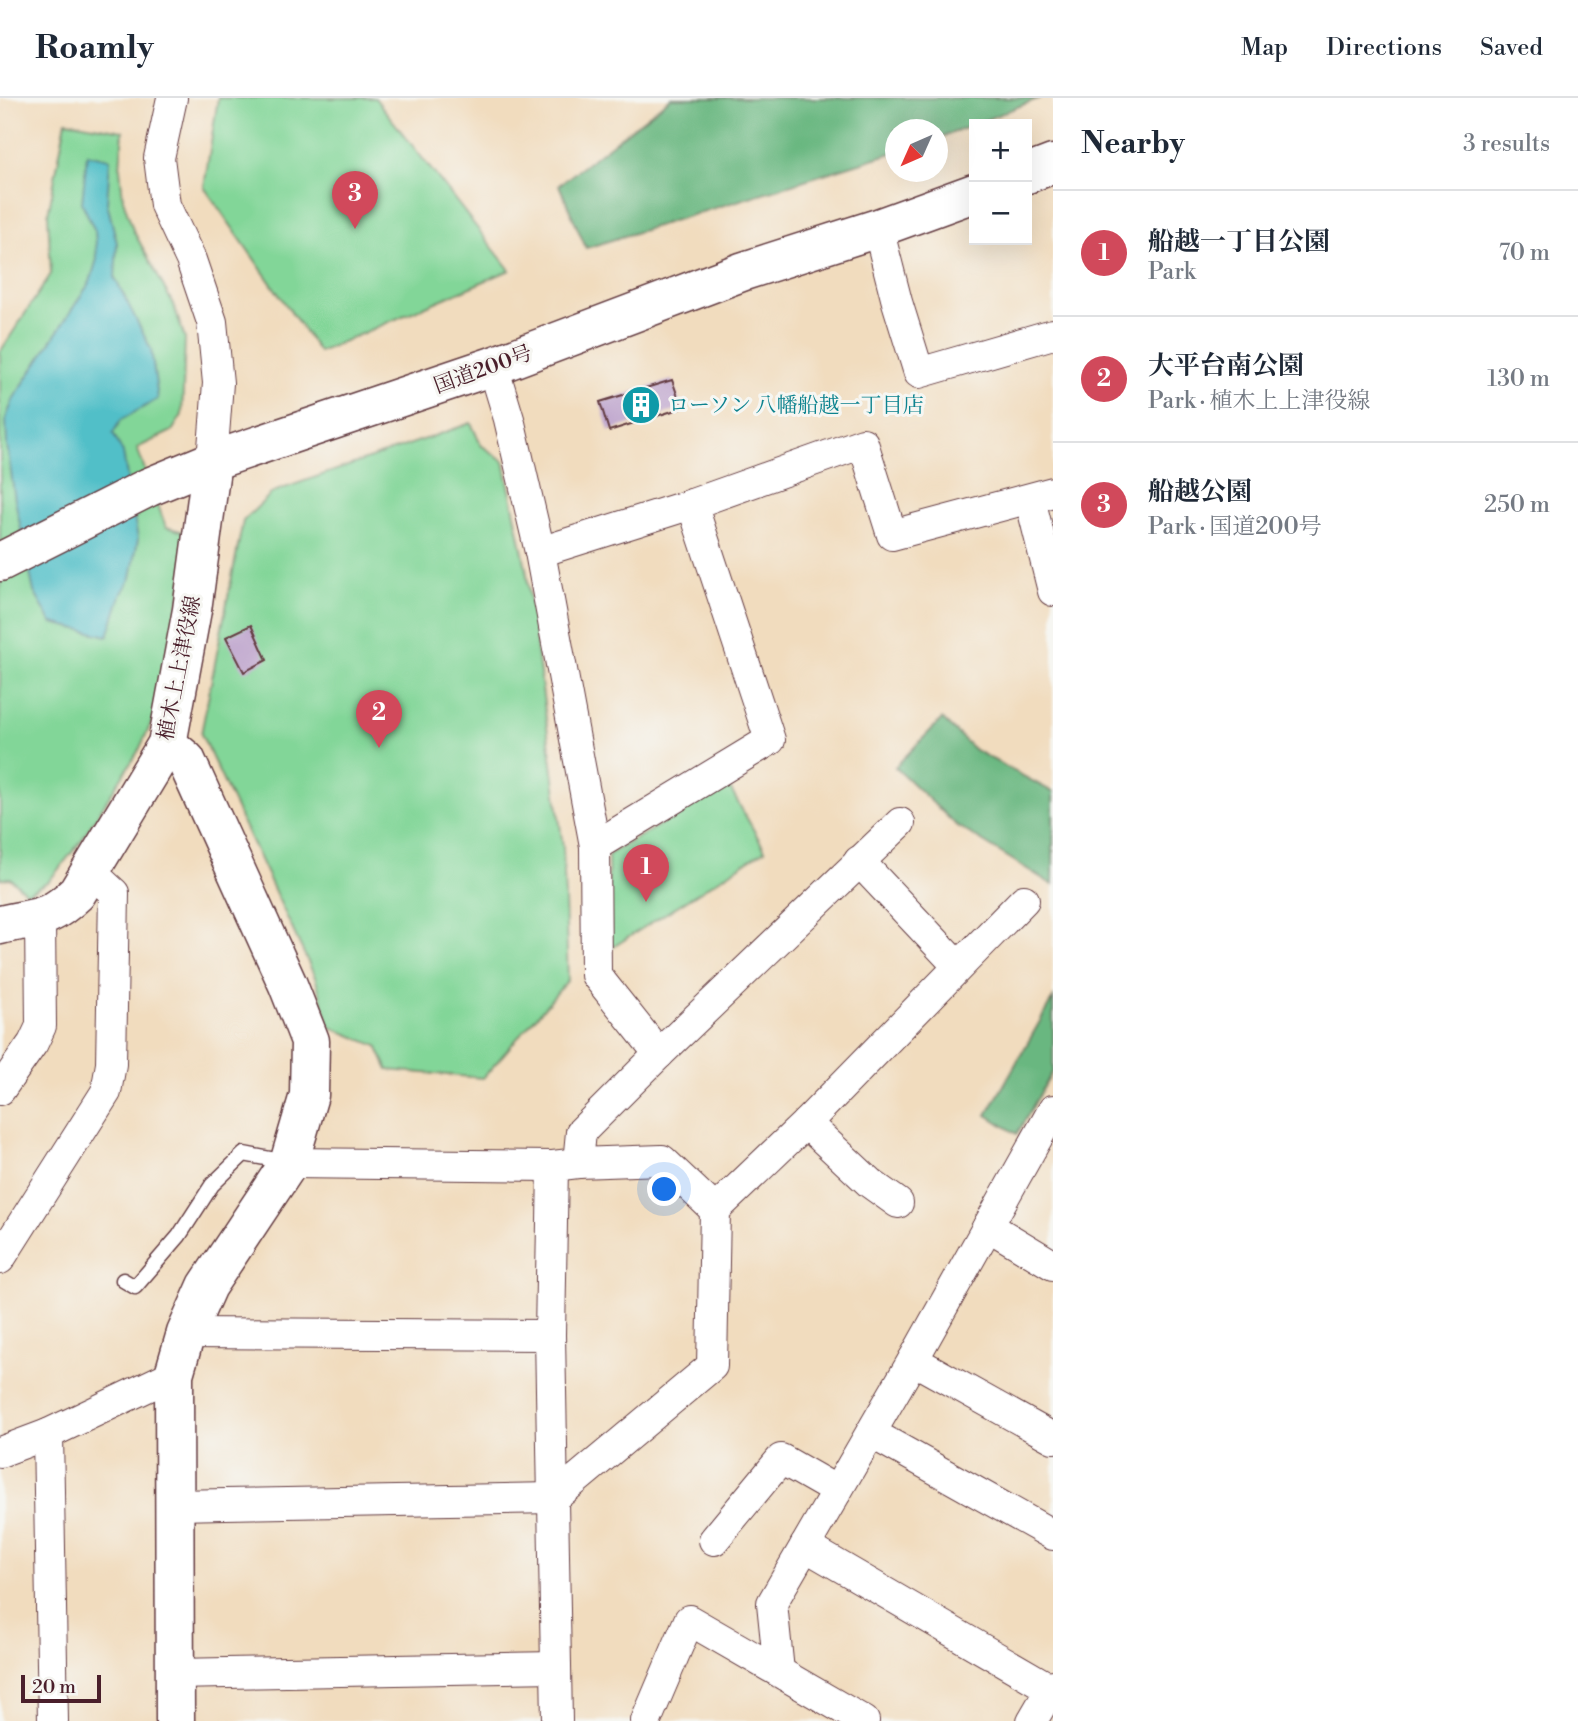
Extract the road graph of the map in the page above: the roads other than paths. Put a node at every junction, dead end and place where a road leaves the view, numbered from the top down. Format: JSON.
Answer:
{"nodes":[{"id":1,"x":172,"y":98,"type":"edge"},
{"id":2,"x":1053,"y":164,"type":"edge"},
{"id":3,"x":1032,"y":172,"type":"edge"},
{"id":4,"x":969,"y":195,"type":"edge"},
{"id":5,"x":878,"y":228,"type":"junction"},
{"id":6,"x":1053,"y":334,"type":"edge"},
{"id":7,"x":494,"y":366,"type":"junction"},
{"id":8,"x":212,"y":461,"type":"junction"},
{"id":9,"x":1041,"y":496,"type":"edge"},
{"id":10,"x":692,"y":504,"type":"junction"},
{"id":11,"x":540,"y":552,"type":"junction"},
{"id":12,"x":0,"y":562,"type":"edge"},
{"id":13,"x":1053,"y":591,"type":"edge"},
{"id":14,"x":167,"y":744,"type":"junction"},
{"id":15,"x":900,"y":822,"type":"dead end"},
{"id":16,"x":596,"y":846,"type":"junction"},
{"id":17,"x":859,"y":861,"type":"junction"},
{"id":18,"x":90,"y":871,"type":"junction"},
{"id":19,"x":1024,"y":900,"type":"dead end"},
{"id":20,"x":40,"y":918,"type":"junction"},
{"id":21,"x":0,"y":925,"type":"edge"},
{"id":22,"x":958,"y":966,"type":"junction"},
{"id":23,"x":659,"y":1054,"type":"junction"},
{"id":24,"x":0,"y":1090,"type":"edge"},
{"id":25,"x":1053,"y":1110,"type":"edge"},
{"id":26,"x":806,"y":1123,"type":"junction"},
{"id":27,"x":289,"y":1163,"type":"junction"},
{"id":28,"x":565,"y":1165,"type":"junction"},
{"id":29,"x":898,"y":1203,"type":"dead end"},
{"id":30,"x":715,"y":1210,"type":"junction"},
{"id":31,"x":988,"y":1226,"type":"junction"},
{"id":32,"x":0,"y":1259,"type":"edge"},
{"id":33,"x":1053,"y":1265,"type":"edge"},
{"id":34,"x":123,"y":1280,"type":"dead end"},
{"id":35,"x":186,"y":1333,"type":"junction"},
{"id":36,"x":550,"y":1335,"type":"junction"},
{"id":37,"x":913,"y":1360,"type":"junction"},
{"id":38,"x":174,"y":1374,"type":"junction"},
{"id":39,"x":871,"y":1433,"type":"junction"},
{"id":40,"x":48,"y":1434,"type":"junction"},
{"id":41,"x":1053,"y":1438,"type":"edge"},
{"id":42,"x":0,"y":1452,"type":"edge"},
{"id":43,"x":837,"y":1490,"type":"junction"},
{"id":44,"x":554,"y":1498,"type":"junction"},
{"id":45,"x":175,"y":1504,"type":"junction"},
{"id":46,"x":1053,"y":1535,"type":"edge"},
{"id":47,"x":714,"y":1540,"type":"dead end"},
{"id":48,"x":805,"y":1546,"type":"junction"},
{"id":49,"x":556,"y":1667,"type":"junction"},
{"id":50,"x":779,"y":1671,"type":"junction"},
{"id":51,"x":175,"y":1674,"type":"junction"},
{"id":52,"x":1052,"y":1687,"type":"edge"},
{"id":53,"x":847,"y":1717,"type":"edge"},
{"id":54,"x":53,"y":1721,"type":"edge"},
{"id":55,"x":175,"y":1721,"type":"edge"},
{"id":56,"x":557,"y":1721,"type":"edge"},
{"id":57,"x":646,"y":1721,"type":"edge"},
{"id":58,"x":1032,"y":1721,"type":"edge"}],
"edges":[{"from":1,"to":8,"type":"street"},
{"from":2,"to":3,"type":"main road"},
{"from":4,"to":5,"type":"main road","name":"国道200号"},
{"from":5,"to":6,"type":"street"},
{"from":5,"to":7,"type":"main road","name":"国道200号"},
{"from":7,"to":8,"type":"main road","name":"国道200号"},
{"from":7,"to":11,"type":"street"},
{"from":8,"to":12,"type":"main road","name":"国道200号"},
{"from":8,"to":14,"type":"main road","name":"植木上上津役線"},
{"from":9,"to":10,"type":"street"},
{"from":9,"to":13,"type":"street"},
{"from":10,"to":11,"type":"street"},
{"from":10,"to":16,"type":"street"},
{"from":11,"to":16,"type":"street"},
{"from":14,"to":18,"type":"main road","name":"植木上上津役線"},
{"from":14,"to":27,"type":"main road"},
{"from":15,"to":17,"type":"street"},
{"from":16,"to":23,"type":"street"},
{"from":17,"to":22,"type":"street"},
{"from":17,"to":23,"type":"street"},
{"from":18,"to":20,"type":"main road","name":"植木上上津役線"},
{"from":18,"to":32,"type":"street"},
{"from":19,"to":22,"type":"street"},
{"from":20,"to":21,"type":"main road","name":"植木上上津役線"},
{"from":20,"to":24,"type":"street"},
{"from":22,"to":26,"type":"street"},
{"from":23,"to":28,"type":"street"},
{"from":25,"to":31,"type":"street"},
{"from":26,"to":29,"type":"street"},
{"from":26,"to":30,"type":"street"},
{"from":27,"to":28,"type":"street"},
{"from":27,"to":34,"type":"lane"},
{"from":27,"to":35,"type":"main road"},
{"from":28,"to":30,"type":"street"},
{"from":28,"to":36,"type":"street"},
{"from":30,"to":44,"type":"street"},
{"from":31,"to":33,"type":"street"},
{"from":31,"to":37,"type":"street"},
{"from":35,"to":36,"type":"street"},
{"from":35,"to":38,"type":"main road"},
{"from":36,"to":44,"type":"street"},
{"from":37,"to":39,"type":"street"},
{"from":37,"to":41,"type":"street"},
{"from":38,"to":40,"type":"street"},
{"from":38,"to":45,"type":"main road"},
{"from":39,"to":43,"type":"street"},
{"from":39,"to":46,"type":"street"},
{"from":40,"to":42,"type":"street"},
{"from":40,"to":54,"type":"street"},
{"from":43,"to":47,"type":"street"},
{"from":43,"to":48,"type":"street"},
{"from":44,"to":45,"type":"street"},
{"from":44,"to":49,"type":"street"},
{"from":45,"to":51,"type":"main road"},
{"from":48,"to":50,"type":"street"},
{"from":48,"to":52,"type":"street"},
{"from":49,"to":51,"type":"street"},
{"from":49,"to":56,"type":"street"},
{"from":50,"to":53,"type":"street"},
{"from":50,"to":57,"type":"street"},
{"from":51,"to":55,"type":"main road"},
{"from":52,"to":58,"type":"street"}]}
